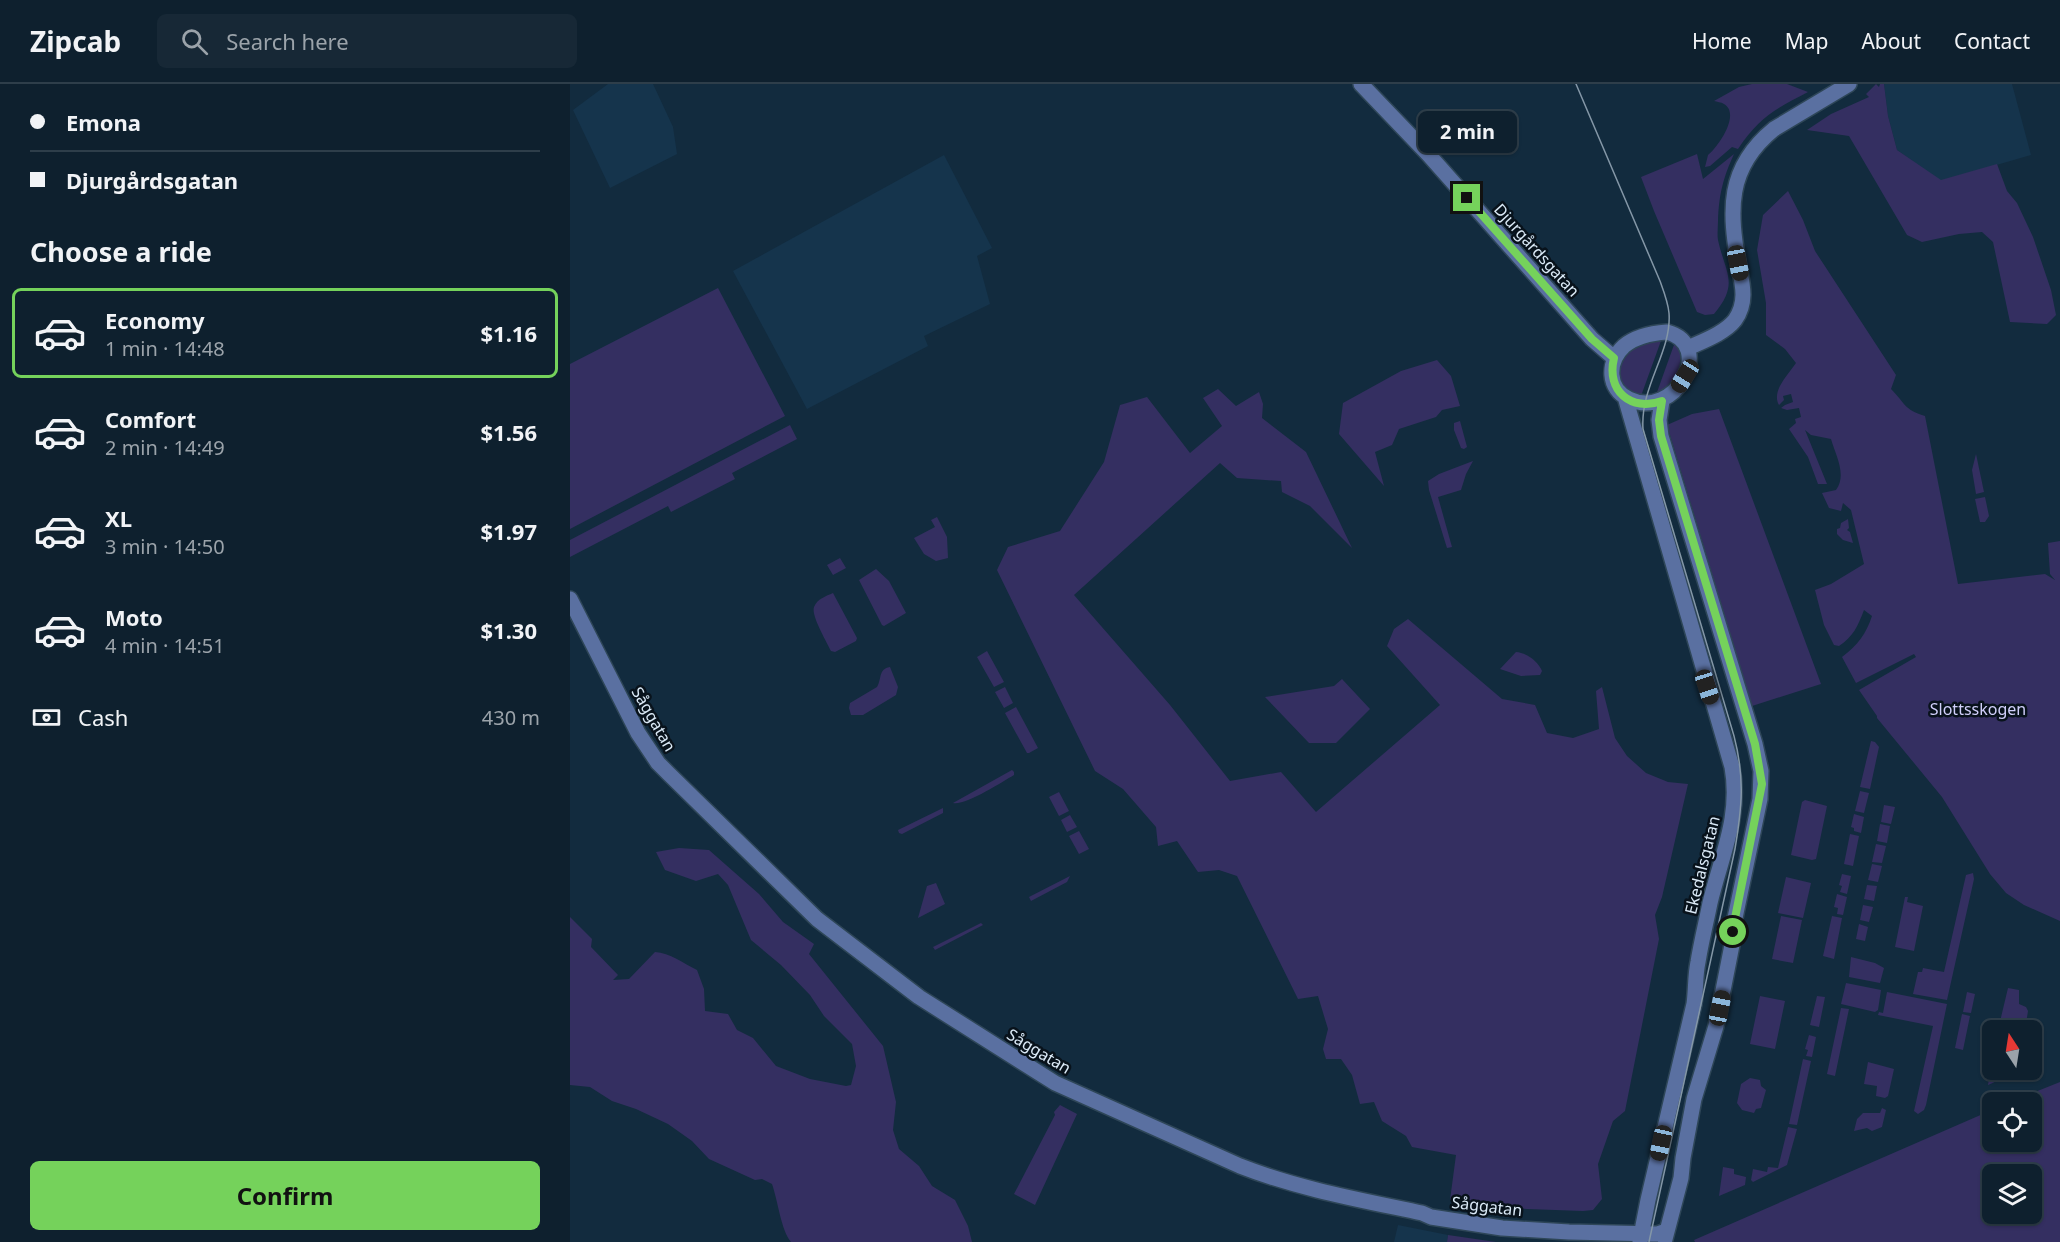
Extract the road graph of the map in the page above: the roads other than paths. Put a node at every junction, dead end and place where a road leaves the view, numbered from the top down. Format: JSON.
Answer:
{"nodes":[{"id":1,"x":1361,"y":84,"type":"edge"},
{"id":2,"x":1848,"y":84,"type":"edge"},
{"id":3,"x":1688,"y":348,"type":"junction"},
{"id":4,"x":1614,"y":358,"type":"junction"},
{"id":5,"x":1625,"y":397,"type":"junction"},
{"id":6,"x":1662,"y":401,"type":"junction"},
{"id":7,"x":570,"y":599,"type":"edge"},
{"id":8,"x":1665,"y":1237,"type":"edge"},
{"id":9,"x":1640,"y":1238,"type":"edge"}],
"edges":[{"from":1,"to":4,"type":"street","name":"Djurgårdsgatan"},
{"from":2,"to":3,"type":"street"},
{"from":3,"to":4,"type":"street"},
{"from":3,"to":6,"type":"street"},
{"from":4,"to":5,"type":"street"},
{"from":5,"to":6,"type":"street"},
{"from":5,"to":9,"type":"street","name":"Ekedalsgatan"},
{"from":6,"to":8,"type":"street"},
{"from":7,"to":9,"type":"street","name":"Såggatan"},
{"from":8,"to":9,"type":"street","name":"Såggatan"}]}
